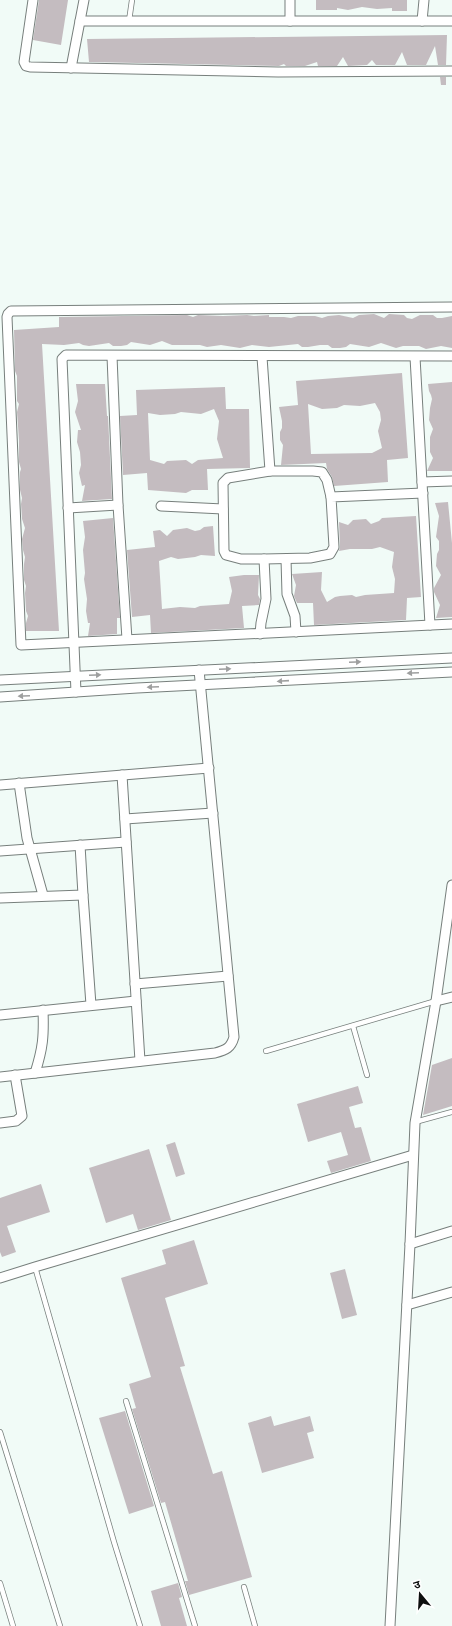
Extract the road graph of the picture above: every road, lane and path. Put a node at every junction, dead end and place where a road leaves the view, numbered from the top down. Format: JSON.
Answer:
{"nodes":[{"id":1,"x":33,"y":0,"type":"edge"},
{"id":2,"x":84,"y":0,"type":"edge"},
{"id":3,"x":132,"y":0,"type":"edge"},
{"id":4,"x":290,"y":0,"type":"edge"},
{"id":5,"x":424,"y":0,"type":"edge"},
{"id":6,"x":80,"y":21,"type":"junction"},
{"id":7,"x":129,"y":21,"type":"junction"},
{"id":8,"x":290,"y":21,"type":"junction"},
{"id":9,"x":422,"y":21,"type":"junction"},
{"id":10,"x":452,"y":21,"type":"edge"},
{"id":11,"x":71,"y":68,"type":"junction"},
{"id":12,"x":452,"y":71,"type":"edge"},
{"id":13,"x":452,"y":307,"type":"edge"},
{"id":14,"x":112,"y":356,"type":"junction"},
{"id":15,"x":452,"y":356,"type":"edge"},
{"id":16,"x":262,"y":357,"type":"junction"},
{"id":17,"x":415,"y":357,"type":"junction"},
{"id":18,"x":270,"y":471,"type":"junction"},
{"id":19,"x":452,"y":481,"type":"edge"},
{"id":20,"x":422,"y":482,"type":"junction"},
{"id":21,"x":423,"y":493,"type":"junction"},
{"id":22,"x":331,"y":497,"type":"junction"},
{"id":23,"x":118,"y":505,"type":"junction"},
{"id":24,"x":161,"y":506,"type":"dead end"},
{"id":25,"x":68,"y":508,"type":"junction"},
{"id":26,"x":223,"y":509,"type":"junction"},
{"id":27,"x":264,"y":559,"type":"junction"},
{"id":28,"x":286,"y":559,"type":"junction"},
{"id":29,"x":452,"y":624,"type":"edge"},
{"id":30,"x":430,"y":625,"type":"junction"},
{"id":31,"x":296,"y":632,"type":"junction"},
{"id":32,"x":260,"y":634,"type":"junction"},
{"id":33,"x":127,"y":639,"type":"junction"},
{"id":34,"x":73,"y":642,"type":"junction"},
{"id":35,"x":452,"y":658,"type":"edge"},
{"id":36,"x":199,"y":670,"type":"junction"},
{"id":37,"x":452,"y":672,"type":"edge"},
{"id":38,"x":75,"y":676,"type":"junction"},
{"id":39,"x":0,"y":680,"type":"edge"},
{"id":40,"x":200,"y":685,"type":"junction"},
{"id":41,"x":76,"y":692,"type":"junction"},
{"id":42,"x":0,"y":697,"type":"edge"},
{"id":43,"x":209,"y":768,"type":"junction"},
{"id":44,"x":122,"y":775,"type":"junction"},
{"id":45,"x":19,"y":783,"type":"junction"},
{"id":46,"x":0,"y":785,"type":"edge"},
{"id":47,"x":213,"y":813,"type":"junction"},
{"id":48,"x":125,"y":819,"type":"junction"},
{"id":49,"x":126,"y":842,"type":"junction"},
{"id":50,"x":80,"y":845,"type":"junction"},
{"id":51,"x":30,"y":848,"type":"junction"},
{"id":52,"x":0,"y":851,"type":"edge"},
{"id":53,"x":452,"y":885,"type":"edge"},
{"id":54,"x":43,"y":895,"type":"junction"},
{"id":55,"x":83,"y":895,"type":"junction"},
{"id":56,"x":0,"y":898,"type":"edge"},
{"id":57,"x":228,"y":976,"type":"junction"},
{"id":58,"x":136,"y":984,"type":"junction"},
{"id":59,"x":452,"y":996,"type":"edge"},
{"id":60,"x":136,"y":1001,"type":"junction"},
{"id":61,"x":436,"y":1001,"type":"junction"},
{"id":62,"x":91,"y":1005,"type":"junction"},
{"id":63,"x":43,"y":1010,"type":"junction"},
{"id":64,"x":0,"y":1015,"type":"edge"},
{"id":65,"x":353,"y":1026,"type":"junction"},
{"id":66,"x":266,"y":1051,"type":"dead end"},
{"id":67,"x":140,"y":1061,"type":"junction"},
{"id":68,"x":35,"y":1073,"type":"junction"},
{"id":69,"x":15,"y":1075,"type":"junction"},
{"id":70,"x":367,"y":1075,"type":"dead end"},
{"id":71,"x":0,"y":1077,"type":"edge"},
{"id":72,"x":452,"y":1112,"type":"edge"},
{"id":73,"x":0,"y":1123,"type":"edge"},
{"id":74,"x":414,"y":1123,"type":"junction"},
{"id":75,"x":413,"y":1155,"type":"junction"},
{"id":76,"x":452,"y":1231,"type":"edge"},
{"id":77,"x":410,"y":1244,"type":"junction"},
{"id":78,"x":35,"y":1267,"type":"junction"},
{"id":79,"x":0,"y":1278,"type":"edge"},
{"id":80,"x":452,"y":1292,"type":"edge"},
{"id":81,"x":407,"y":1305,"type":"junction"},
{"id":82,"x":126,"y":1401,"type":"dead end"},
{"id":83,"x":0,"y":1432,"type":"edge"},
{"id":84,"x":0,"y":1583,"type":"edge"},
{"id":85,"x":244,"y":1587,"type":"dead end"},
{"id":86,"x":14,"y":1626,"type":"edge"},
{"id":87,"x":60,"y":1626,"type":"edge"},
{"id":88,"x":140,"y":1626,"type":"edge"},
{"id":89,"x":195,"y":1626,"type":"edge"},
{"id":90,"x":255,"y":1626,"type":"edge"},
{"id":91,"x":390,"y":1626,"type":"edge"}],
"edges":[{"from":1,"to":11,"type":"street"},
{"from":2,"to":6,"type":"street"},
{"from":3,"to":7,"type":"lane"},
{"from":4,"to":8,"type":"street"},
{"from":5,"to":9,"type":"street"},
{"from":6,"to":7,"type":"street"},
{"from":6,"to":11,"type":"street"},
{"from":7,"to":8,"type":"street"},
{"from":8,"to":9,"type":"street"},
{"from":9,"to":10,"type":"street"},
{"from":11,"to":12,"type":"street"},
{"from":13,"to":34,"type":"street"},
{"from":14,"to":16,"type":"street"},
{"from":14,"to":23,"type":"street"},
{"from":14,"to":25,"type":"street"},
{"from":15,"to":17,"type":"street"},
{"from":16,"to":17,"type":"street"},
{"from":16,"to":18,"type":"street"},
{"from":17,"to":20,"type":"street"},
{"from":18,"to":22,"type":"street"},
{"from":18,"to":26,"type":"street"},
{"from":19,"to":20,"type":"street"},
{"from":20,"to":21,"type":"street"},
{"from":21,"to":22,"type":"street"},
{"from":21,"to":30,"type":"street"},
{"from":22,"to":28,"type":"street"},
{"from":23,"to":25,"type":"street"},
{"from":23,"to":33,"type":"street"},
{"from":24,"to":26,"type":"street"},
{"from":25,"to":34,"type":"street"},
{"from":26,"to":27,"type":"street"},
{"from":27,"to":28,"type":"street"},
{"from":27,"to":32,"type":"street"},
{"from":28,"to":31,"type":"street"},
{"from":29,"to":30,"type":"street"},
{"from":30,"to":31,"type":"street"},
{"from":31,"to":32,"type":"street"},
{"from":32,"to":33,"type":"street"},
{"from":33,"to":34,"type":"street"},
{"from":34,"to":38,"type":"street"},
{"from":36,"to":35,"type":"street","one_way":true},
{"from":38,"to":36,"type":"street","one_way":true},
{"from":36,"to":40,"type":"street"},
{"from":37,"to":40,"type":"street","one_way":true},
{"from":38,"to":39,"type":"street"},
{"from":38,"to":41,"type":"street"},
{"from":40,"to":41,"type":"street","one_way":true},
{"from":40,"to":43,"type":"street"},
{"from":41,"to":42,"type":"street","one_way":true},
{"from":43,"to":44,"type":"street"},
{"from":43,"to":47,"type":"street"},
{"from":44,"to":45,"type":"street"},
{"from":44,"to":48,"type":"street"},
{"from":45,"to":46,"type":"street"},
{"from":45,"to":51,"type":"street"},
{"from":47,"to":48,"type":"street"},
{"from":47,"to":57,"type":"street"},
{"from":48,"to":49,"type":"street"},
{"from":49,"to":50,"type":"street"},
{"from":49,"to":58,"type":"street"},
{"from":50,"to":51,"type":"street"},
{"from":50,"to":55,"type":"street"},
{"from":51,"to":52,"type":"street"},
{"from":51,"to":54,"type":"street"},
{"from":53,"to":61,"type":"street"},
{"from":54,"to":55,"type":"street"},
{"from":54,"to":56,"type":"street"},
{"from":55,"to":62,"type":"street"},
{"from":57,"to":58,"type":"street"},
{"from":57,"to":67,"type":"street"},
{"from":58,"to":60,"type":"street"},
{"from":59,"to":61,"type":"street"},
{"from":60,"to":62,"type":"street"},
{"from":60,"to":67,"type":"street"},
{"from":61,"to":65,"type":"lane"},
{"from":61,"to":74,"type":"street"},
{"from":62,"to":63,"type":"street"},
{"from":63,"to":64,"type":"street"},
{"from":63,"to":68,"type":"street"},
{"from":65,"to":66,"type":"lane"},
{"from":65,"to":70,"type":"lane"},
{"from":67,"to":68,"type":"street"},
{"from":68,"to":69,"type":"street"},
{"from":69,"to":71,"type":"street"},
{"from":69,"to":73,"type":"street"},
{"from":72,"to":74,"type":"lane"},
{"from":74,"to":75,"type":"street"},
{"from":75,"to":77,"type":"street"},
{"from":75,"to":78,"type":"street"},
{"from":76,"to":77,"type":"street"},
{"from":77,"to":81,"type":"street"},
{"from":78,"to":79,"type":"street"},
{"from":78,"to":88,"type":"lane"},
{"from":80,"to":81,"type":"street"},
{"from":81,"to":91,"type":"street"},
{"from":82,"to":89,"type":"lane"},
{"from":83,"to":87,"type":"lane"},
{"from":84,"to":86,"type":"lane"},
{"from":85,"to":90,"type":"lane"}]}
